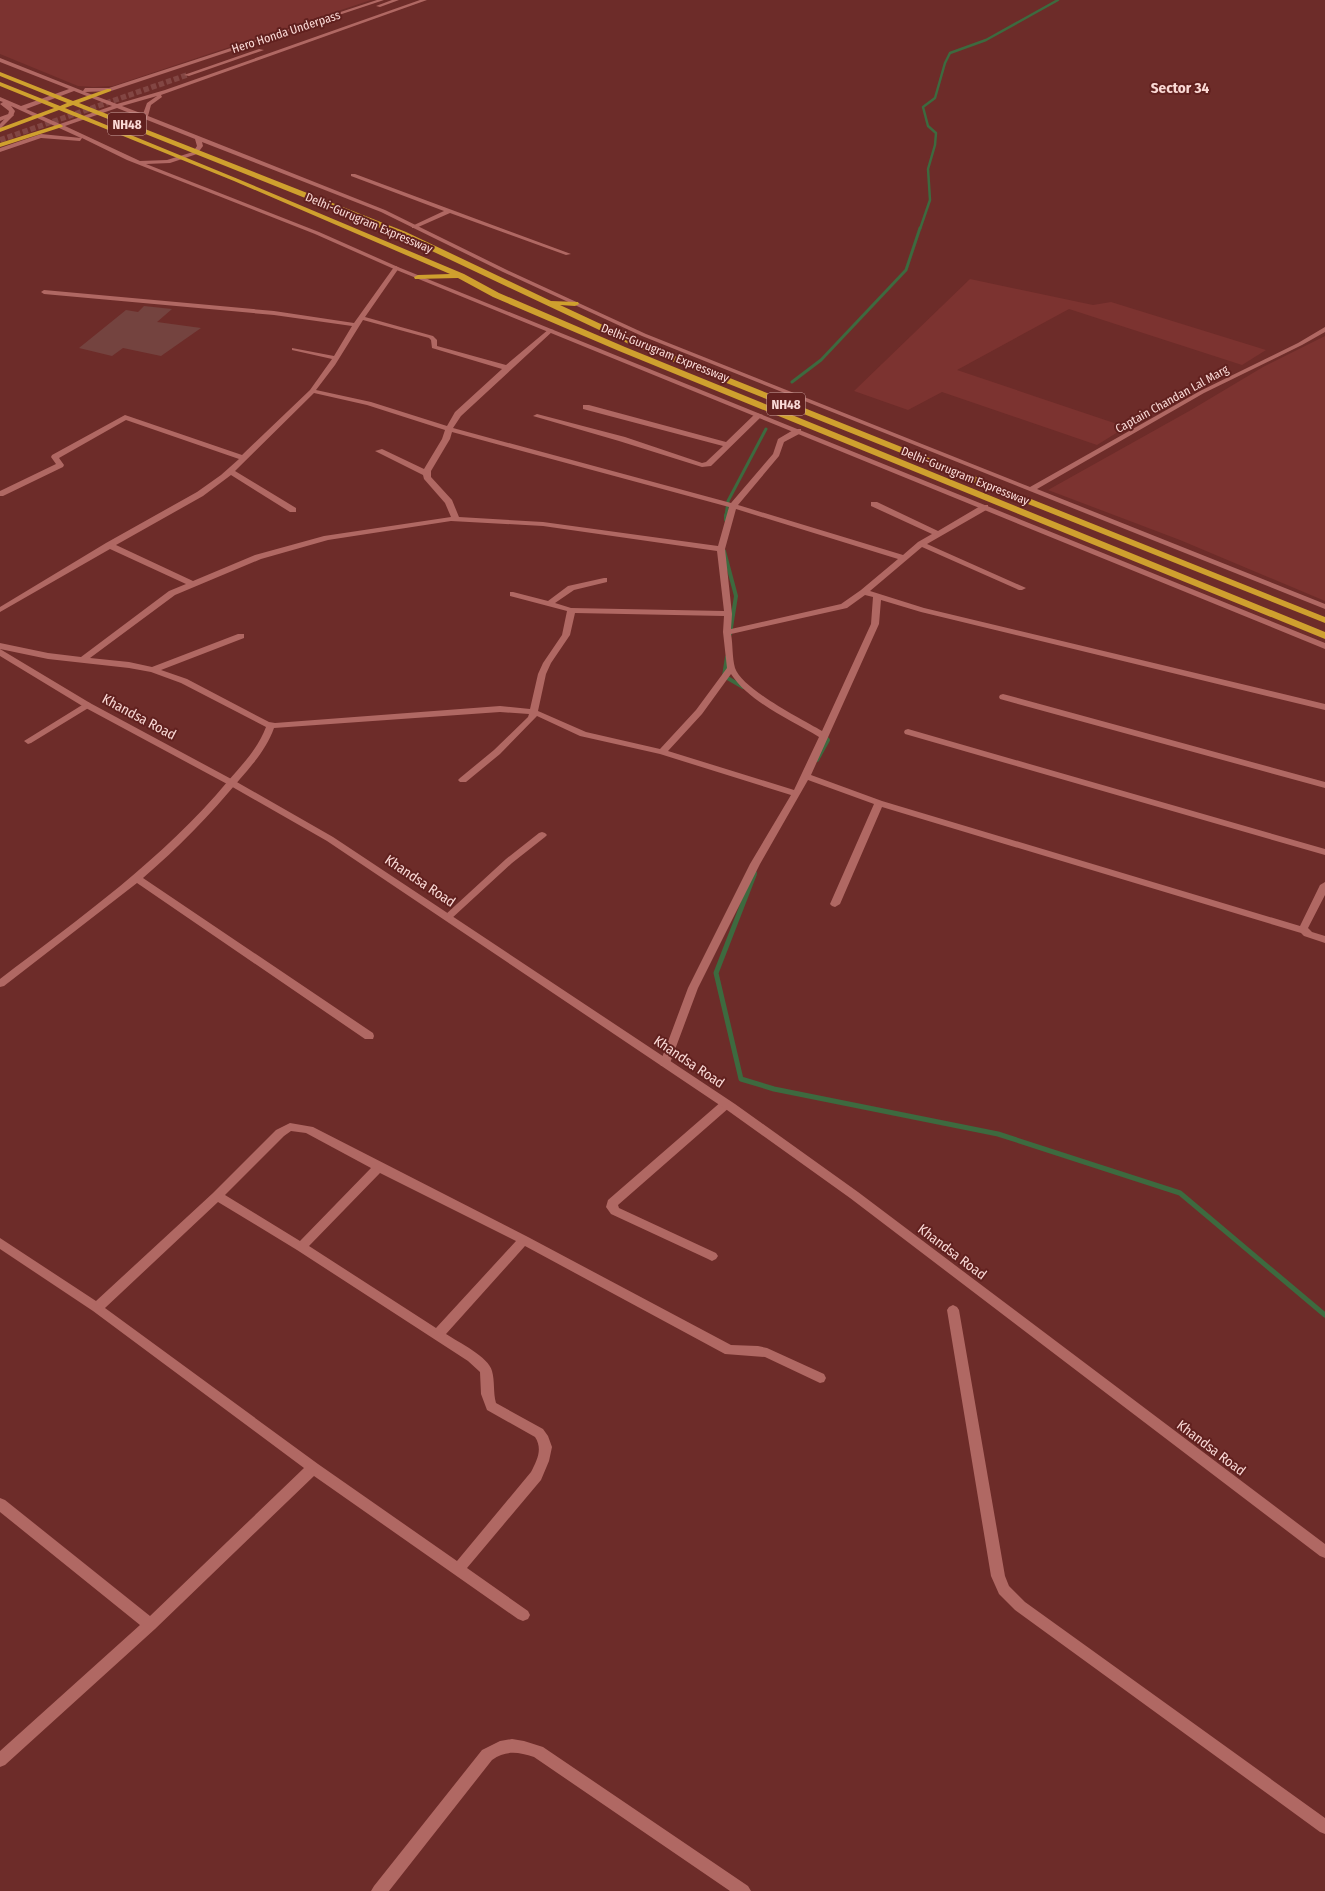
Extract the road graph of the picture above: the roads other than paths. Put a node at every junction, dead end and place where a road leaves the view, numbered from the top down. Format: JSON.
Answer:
{"nodes":[{"id":1,"x":382,"y":0,"type":"edge"},
{"id":2,"x":397,"y":0,"type":"edge"},
{"id":3,"x":413,"y":0,"type":"edge"},
{"id":4,"x":425,"y":0,"type":"edge"},
{"id":5,"x":293,"y":40,"type":"dead end"},
{"id":6,"x":270,"y":47,"type":"dead end"},
{"id":7,"x":0,"y":60,"type":"edge"},
{"id":8,"x":180,"y":71,"type":"tunnel mouth"},
{"id":9,"x":0,"y":74,"type":"edge"},
{"id":10,"x":187,"y":75,"type":"tunnel mouth"},
{"id":11,"x":0,"y":84,"type":"edge"},
{"id":12,"x":72,"y":88,"type":"junction"},
{"id":13,"x":109,"y":90,"type":"junction"},
{"id":14,"x":166,"y":91,"type":"junction"},
{"id":15,"x":91,"y":95,"type":"junction"},
{"id":16,"x":0,"y":99,"type":"edge"},
{"id":17,"x":0,"y":103,"type":"edge"},
{"id":18,"x":117,"y":106,"type":"junction"},
{"id":19,"x":22,"y":108,"type":"junction"},
{"id":20,"x":11,"y":115,"type":"junction"},
{"id":21,"x":38,"y":115,"type":"junction"},
{"id":22,"x":145,"y":117,"type":"junction"},
{"id":23,"x":0,"y":119,"type":"edge"},
{"id":24,"x":60,"y":126,"type":"junction"},
{"id":25,"x":0,"y":127,"type":"edge"},
{"id":26,"x":0,"y":130,"type":"edge"},
{"id":27,"x":45,"y":131,"type":"junction"},
{"id":28,"x":77,"y":134,"type":"junction"},
{"id":29,"x":198,"y":138,"type":"junction"},
{"id":30,"x":92,"y":140,"type":"junction"},
{"id":31,"x":0,"y":145,"type":"edge"},
{"id":32,"x":0,"y":150,"type":"edge"},
{"id":33,"x":135,"y":161,"type":"junction"},
{"id":34,"x":352,"y":175,"type":"dead end"},
{"id":35,"x":448,"y":211,"type":"junction"},
{"id":36,"x":414,"y":227,"type":"junction"},
{"id":37,"x":568,"y":254,"type":"dead end"},
{"id":38,"x":396,"y":268,"type":"junction"},
{"id":39,"x":505,"y":271,"type":"junction"},
{"id":40,"x":418,"y":276,"type":"junction"},
{"id":41,"x":461,"y":276,"type":"junction"},
{"id":42,"x":518,"y":288,"type":"junction"},
{"id":43,"x":44,"y":292,"type":"dead end"},
{"id":44,"x":546,"y":302,"type":"junction"},
{"id":45,"x":575,"y":304,"type":"junction"},
{"id":46,"x":361,"y":318,"type":"junction"},
{"id":47,"x":356,"y":325,"type":"junction"},
{"id":48,"x":1325,"y":329,"type":"edge"},
{"id":49,"x":551,"y":330,"type":"junction"},
{"id":50,"x":294,"y":349,"type":"dead end"},
{"id":51,"x":336,"y":358,"type":"junction"},
{"id":52,"x":507,"y":368,"type":"junction"},
{"id":53,"x":312,"y":391,"type":"junction"},
{"id":54,"x":586,"y":407,"type":"dead end"},
{"id":55,"x":759,"y":415,"type":"junction"},
{"id":56,"x":537,"y":416,"type":"dead end"},
{"id":57,"x":449,"y":429,"type":"junction"},
{"id":58,"x":798,"y":431,"type":"junction"},
{"id":59,"x":832,"y":435,"type":"junction"},
{"id":60,"x":822,"y":441,"type":"junction"},
{"id":61,"x":728,"y":445,"type":"junction"},
{"id":62,"x":379,"y":451,"type":"dead end"},
{"id":63,"x":244,"y":458,"type":"junction"},
{"id":64,"x":230,"y":471,"type":"junction"},
{"id":65,"x":426,"y":473,"type":"junction"},
{"id":66,"x":1030,"y":490,"type":"junction"},
{"id":67,"x":0,"y":494,"type":"edge"},
{"id":68,"x":874,"y":504,"type":"dead end"},
{"id":69,"x":734,"y":506,"type":"junction"},
{"id":70,"x":985,"y":508,"type":"junction"},
{"id":71,"x":293,"y":510,"type":"dead end"},
{"id":72,"x":456,"y":519,"type":"junction"},
{"id":73,"x":938,"y":534,"type":"junction"},
{"id":74,"x":921,"y":544,"type":"junction"},
{"id":75,"x":109,"y":545,"type":"junction"},
{"id":76,"x":720,"y":549,"type":"junction"},
{"id":77,"x":903,"y":558,"type":"junction"},
{"id":78,"x":604,"y":580,"type":"dead end"},
{"id":79,"x":192,"y":584,"type":"junction"},
{"id":80,"x":1022,"y":588,"type":"dead end"},
{"id":81,"x":864,"y":592,"type":"junction"},
{"id":82,"x":513,"y":594,"type":"dead end"},
{"id":83,"x":877,"y":596,"type":"junction"},
{"id":84,"x":549,"y":604,"type":"junction"},
{"id":85,"x":1325,"y":607,"type":"edge"},
{"id":86,"x":0,"y":610,"type":"edge"},
{"id":87,"x":571,"y":610,"type":"junction"},
{"id":88,"x":728,"y":614,"type":"junction"},
{"id":89,"x":1325,"y":620,"type":"edge"},
{"id":90,"x":726,"y":632,"type":"junction"},
{"id":91,"x":241,"y":636,"type":"dead end"},
{"id":92,"x":1325,"y":636,"type":"edge"},
{"id":93,"x":0,"y":646,"type":"edge"},
{"id":94,"x":1325,"y":646,"type":"edge"},
{"id":95,"x":0,"y":652,"type":"edge"},
{"id":96,"x":82,"y":660,"type":"junction"},
{"id":97,"x":731,"y":668,"type":"junction"},
{"id":98,"x":153,"y":670,"type":"junction"},
{"id":99,"x":1003,"y":697,"type":"dead end"},
{"id":100,"x":87,"y":705,"type":"junction"},
{"id":101,"x":1325,"y":707,"type":"edge"},
{"id":102,"x":534,"y":712,"type":"junction"},
{"id":103,"x":271,"y":725,"type":"junction"},
{"id":104,"x":908,"y":732,"type":"dead end"},
{"id":105,"x":823,"y":736,"type":"junction"},
{"id":106,"x":28,"y":741,"type":"dead end"},
{"id":107,"x":662,"y":752,"type":"junction"},
{"id":108,"x":806,"y":776,"type":"junction"},
{"id":109,"x":463,"y":780,"type":"dead end"},
{"id":110,"x":232,"y":783,"type":"junction"},
{"id":111,"x":1325,"y":786,"type":"edge"},
{"id":112,"x":795,"y":793,"type":"junction"},
{"id":113,"x":879,"y":803,"type":"junction"},
{"id":114,"x":542,"y":835,"type":"dead end"},
{"id":115,"x":1325,"y":852,"type":"edge"},
{"id":116,"x":136,"y":878,"type":"junction"},
{"id":117,"x":1325,"y":885,"type":"edge"},
{"id":118,"x":835,"y":904,"type":"dead end"},
{"id":119,"x":448,"y":917,"type":"junction"},
{"id":120,"x":1303,"y":930,"type":"junction"},
{"id":121,"x":1325,"y":940,"type":"edge"},
{"id":122,"x":0,"y":984,"type":"edge"},
{"id":123,"x":369,"y":1036,"type":"dead end"},
{"id":124,"x":665,"y":1063,"type":"junction"},
{"id":125,"x":726,"y":1104,"type":"junction"},
{"id":126,"x":379,"y":1167,"type":"junction"},
{"id":127,"x":217,"y":1196,"type":"junction"},
{"id":128,"x":524,"y":1240,"type":"junction"},
{"id":129,"x":0,"y":1243,"type":"edge"},
{"id":130,"x":301,"y":1247,"type":"junction"},
{"id":131,"x":712,"y":1256,"type":"dead end"},
{"id":132,"x":97,"y":1308,"type":"junction"},
{"id":133,"x":953,"y":1310,"type":"dead end"},
{"id":134,"x":437,"y":1335,"type":"junction"},
{"id":135,"x":820,"y":1378,"type":"dead end"},
{"id":136,"x":313,"y":1468,"type":"junction"},
{"id":137,"x":0,"y":1504,"type":"edge"},
{"id":138,"x":1325,"y":1552,"type":"edge"},
{"id":139,"x":458,"y":1569,"type":"junction"},
{"id":140,"x":523,"y":1614,"type":"dead end"},
{"id":141,"x":150,"y":1625,"type":"junction"},
{"id":142,"x":0,"y":1760,"type":"edge"},
{"id":143,"x":1325,"y":1826,"type":"edge"},
{"id":144,"x":379,"y":1891,"type":"edge"},
{"id":145,"x":743,"y":1891,"type":"edge"}],
"edges":[{"from":1,"to":13,"type":"street"},
{"from":2,"to":8,"type":"street","name":"Hero Honda Underpass"},
{"from":3,"to":5,"type":"street","name":"Hero Honda Underpass"},
{"from":4,"to":14,"type":"street"},
{"from":6,"to":10,"type":"street","name":"Hero Honda Underpass"},
{"from":7,"to":12,"type":"street"},
{"from":9,"to":42,"type":"highway","name":"Delhi-Gurugram Expressway","number":"NH48"},
{"from":11,"to":41,"type":"highway","name":"Delhi-Gurugram Expressway","number":"NH48"},
{"from":12,"to":13,"type":"street"},
{"from":12,"to":15,"type":"street"},
{"from":12,"to":19,"type":"street"},
{"from":13,"to":15,"type":"highway"},
{"from":14,"to":18,"type":"street"},
{"from":14,"to":22,"type":"street"},
{"from":15,"to":18,"type":"street"},
{"from":15,"to":21,"type":"highway"},
{"from":16,"to":19,"type":"street"},
{"from":17,"to":20,"type":"street"},
{"from":18,"to":22,"type":"street"},
{"from":18,"to":24,"type":"street"},
{"from":19,"to":21,"type":"street"},
{"from":20,"to":23,"type":"street"},
{"from":20,"to":25,"type":"street"},
{"from":21,"to":24,"type":"street"},
{"from":21,"to":26,"type":"highway"},
{"from":22,"to":29,"type":"street"},
{"from":24,"to":27,"type":"highway"},
{"from":24,"to":28,"type":"street"},
{"from":27,"to":28,"type":"street"},
{"from":27,"to":31,"type":"highway"},
{"from":28,"to":30,"type":"street"},
{"from":29,"to":33,"type":"street"},
{"from":29,"to":36,"type":"street"},
{"from":30,"to":32,"type":"street"},
{"from":30,"to":33,"type":"street"},
{"from":33,"to":38,"type":"street"},
{"from":34,"to":35,"type":"street"},
{"from":35,"to":36,"type":"street"},
{"from":35,"to":37,"type":"street"},
{"from":36,"to":39,"type":"street"},
{"from":38,"to":40,"type":"street"},
{"from":38,"to":46,"type":"street"},
{"from":39,"to":42,"type":"highway"},
{"from":39,"to":45,"type":"street"},
{"from":40,"to":41,"type":"highway"},
{"from":40,"to":49,"type":"street"},
{"from":41,"to":59,"type":"highway","name":"Delhi-Gurugram Expressway","number":"NH48"},
{"from":42,"to":44,"type":"highway","name":"Delhi-Gurugram Expressway","number":"NH48"},
{"from":43,"to":47,"type":"street"},
{"from":44,"to":45,"type":"highway"},
{"from":44,"to":89,"type":"highway","name":"Delhi-Gurugram Expressway","number":"NH48"},
{"from":45,"to":66,"type":"street"},
{"from":46,"to":47,"type":"street"},
{"from":46,"to":52,"type":"street"},
{"from":47,"to":51,"type":"street"},
{"from":48,"to":66,"type":"street","name":"Captain Chandan Lal Marg"},
{"from":49,"to":52,"type":"street"},
{"from":49,"to":55,"type":"street"},
{"from":50,"to":51,"type":"street"},
{"from":51,"to":53,"type":"street"},
{"from":52,"to":57,"type":"street"},
{"from":53,"to":57,"type":"street"},
{"from":53,"to":63,"type":"street"},
{"from":54,"to":61,"type":"street"},
{"from":55,"to":58,"type":"street"},
{"from":55,"to":61,"type":"street"},
{"from":56,"to":61,"type":"street"},
{"from":57,"to":65,"type":"street"},
{"from":57,"to":69,"type":"street"},
{"from":58,"to":60,"type":"street"},
{"from":58,"to":69,"type":"street"},
{"from":59,"to":60,"type":"street"},
{"from":59,"to":92,"type":"highway","name":"Delhi-Gurugram Expressway","number":"NH48"},
{"from":60,"to":70,"type":"street"},
{"from":62,"to":65,"type":"street"},
{"from":63,"to":64,"type":"street"},
{"from":63,"to":67,"type":"street"},
{"from":64,"to":71,"type":"street"},
{"from":64,"to":75,"type":"street"},
{"from":65,"to":72,"type":"street"},
{"from":66,"to":85,"type":"street"},
{"from":68,"to":73,"type":"street"},
{"from":69,"to":76,"type":"street"},
{"from":69,"to":77,"type":"street"},
{"from":70,"to":73,"type":"street"},
{"from":70,"to":94,"type":"street"},
{"from":72,"to":76,"type":"street"},
{"from":72,"to":79,"type":"street"},
{"from":73,"to":74,"type":"street"},
{"from":74,"to":77,"type":"street"},
{"from":74,"to":80,"type":"street"},
{"from":75,"to":79,"type":"street"},
{"from":75,"to":86,"type":"street"},
{"from":76,"to":88,"type":"street"},
{"from":77,"to":81,"type":"street"},
{"from":78,"to":84,"type":"street"},
{"from":79,"to":96,"type":"street"},
{"from":81,"to":83,"type":"street"},
{"from":81,"to":90,"type":"street"},
{"from":82,"to":84,"type":"street"},
{"from":83,"to":101,"type":"street"},
{"from":83,"to":105,"type":"street"},
{"from":84,"to":87,"type":"street"},
{"from":87,"to":88,"type":"street"},
{"from":87,"to":102,"type":"street"},
{"from":88,"to":90,"type":"street"},
{"from":90,"to":97,"type":"street"},
{"from":91,"to":98,"type":"street"},
{"from":93,"to":96,"type":"street"},
{"from":95,"to":100,"type":"street","name":"Khandsa Road"},
{"from":96,"to":98,"type":"street"},
{"from":97,"to":105,"type":"street"},
{"from":97,"to":107,"type":"street"},
{"from":98,"to":103,"type":"street"},
{"from":99,"to":111,"type":"street"},
{"from":100,"to":106,"type":"street"},
{"from":100,"to":110,"type":"street","name":"Khandsa Road"},
{"from":102,"to":103,"type":"street"},
{"from":102,"to":107,"type":"street"},
{"from":102,"to":109,"type":"street"},
{"from":103,"to":110,"type":"street"},
{"from":104,"to":115,"type":"street"},
{"from":105,"to":108,"type":"street"},
{"from":107,"to":112,"type":"street"},
{"from":108,"to":112,"type":"street"},
{"from":108,"to":113,"type":"street"},
{"from":110,"to":116,"type":"street"},
{"from":110,"to":119,"type":"street","name":"Khandsa Road"},
{"from":112,"to":124,"type":"street"},
{"from":113,"to":118,"type":"street"},
{"from":113,"to":120,"type":"street"},
{"from":114,"to":119,"type":"street"},
{"from":116,"to":122,"type":"street"},
{"from":116,"to":123,"type":"street"},
{"from":117,"to":120,"type":"street"},
{"from":119,"to":124,"type":"street","name":"Khandsa Road"},
{"from":120,"to":121,"type":"street"},
{"from":124,"to":125,"type":"street","name":"Khandsa Road"},
{"from":125,"to":131,"type":"street"},
{"from":125,"to":138,"type":"street","name":"Khandsa Road"},
{"from":126,"to":127,"type":"street"},
{"from":126,"to":128,"type":"street"},
{"from":126,"to":130,"type":"street"},
{"from":127,"to":130,"type":"street"},
{"from":127,"to":132,"type":"street"},
{"from":128,"to":134,"type":"street"},
{"from":128,"to":135,"type":"street"},
{"from":129,"to":132,"type":"street"},
{"from":130,"to":134,"type":"street"},
{"from":132,"to":136,"type":"street"},
{"from":133,"to":143,"type":"street"},
{"from":134,"to":139,"type":"street"},
{"from":136,"to":139,"type":"street"},
{"from":136,"to":141,"type":"street"},
{"from":137,"to":141,"type":"street"},
{"from":139,"to":140,"type":"street"},
{"from":141,"to":142,"type":"street"},
{"from":144,"to":145,"type":"street"}]}
